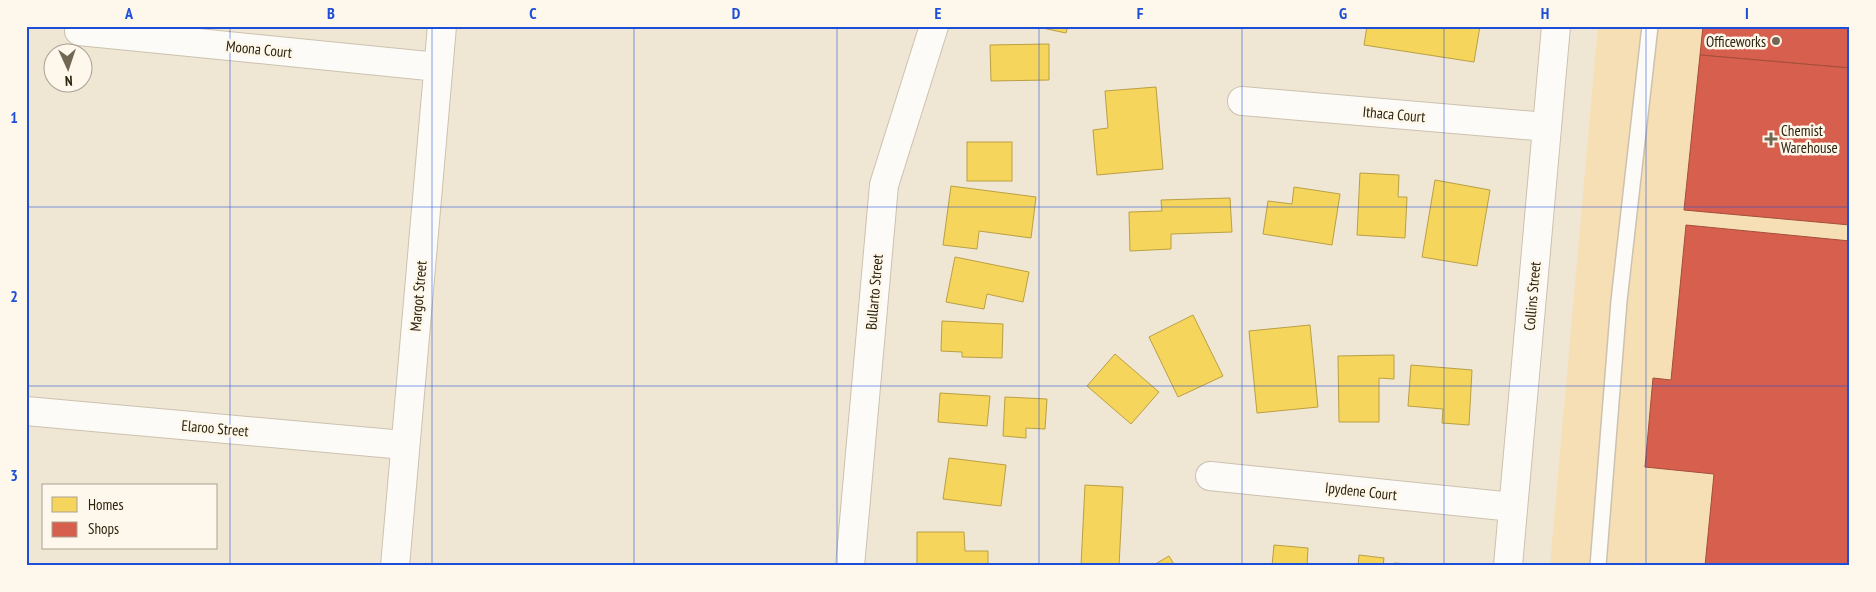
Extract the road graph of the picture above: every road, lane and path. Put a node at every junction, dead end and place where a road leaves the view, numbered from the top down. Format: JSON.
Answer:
{"nodes":[{"id":1,"x":442,"y":26,"type":"edge"},
{"id":2,"x":934,"y":26,"type":"edge"},
{"id":3,"x":1556,"y":26,"type":"edge"},
{"id":4,"x":1650,"y":26,"type":"edge"},
{"id":5,"x":79,"y":31,"type":"dead end"},
{"id":6,"x":438,"y":67,"type":"junction"},
{"id":7,"x":1242,"y":101,"type":"dead end"},
{"id":8,"x":1547,"y":127,"type":"junction"},
{"id":9,"x":26,"y":411,"type":"edge"},
{"id":10,"x":404,"y":445,"type":"junction"},
{"id":11,"x":1210,"y":476,"type":"dead end"},
{"id":12,"x":1513,"y":507,"type":"junction"},
{"id":13,"x":394,"y":566,"type":"edge"},
{"id":14,"x":850,"y":566,"type":"edge"},
{"id":15,"x":1508,"y":566,"type":"edge"},
{"id":16,"x":1598,"y":566,"type":"edge"}],
"edges":[{"from":1,"to":6,"type":"street","name":"Margot Street"},
{"from":2,"to":14,"type":"street","name":"Bullarto Street"},
{"from":3,"to":8,"type":"street","name":"Collins Street"},
{"from":4,"to":16,"type":"lane"},
{"from":5,"to":6,"type":"street","name":"Moona Court"},
{"from":6,"to":10,"type":"street","name":"Margot Street"},
{"from":7,"to":8,"type":"street","name":"Ithaca Court"},
{"from":8,"to":12,"type":"street","name":"Collins Street"},
{"from":9,"to":10,"type":"street","name":"Elaroo Street"},
{"from":10,"to":13,"type":"street","name":"Margot Street"},
{"from":11,"to":12,"type":"street","name":"Ipydene Court"},
{"from":12,"to":15,"type":"street","name":"Collins Street"}]}
